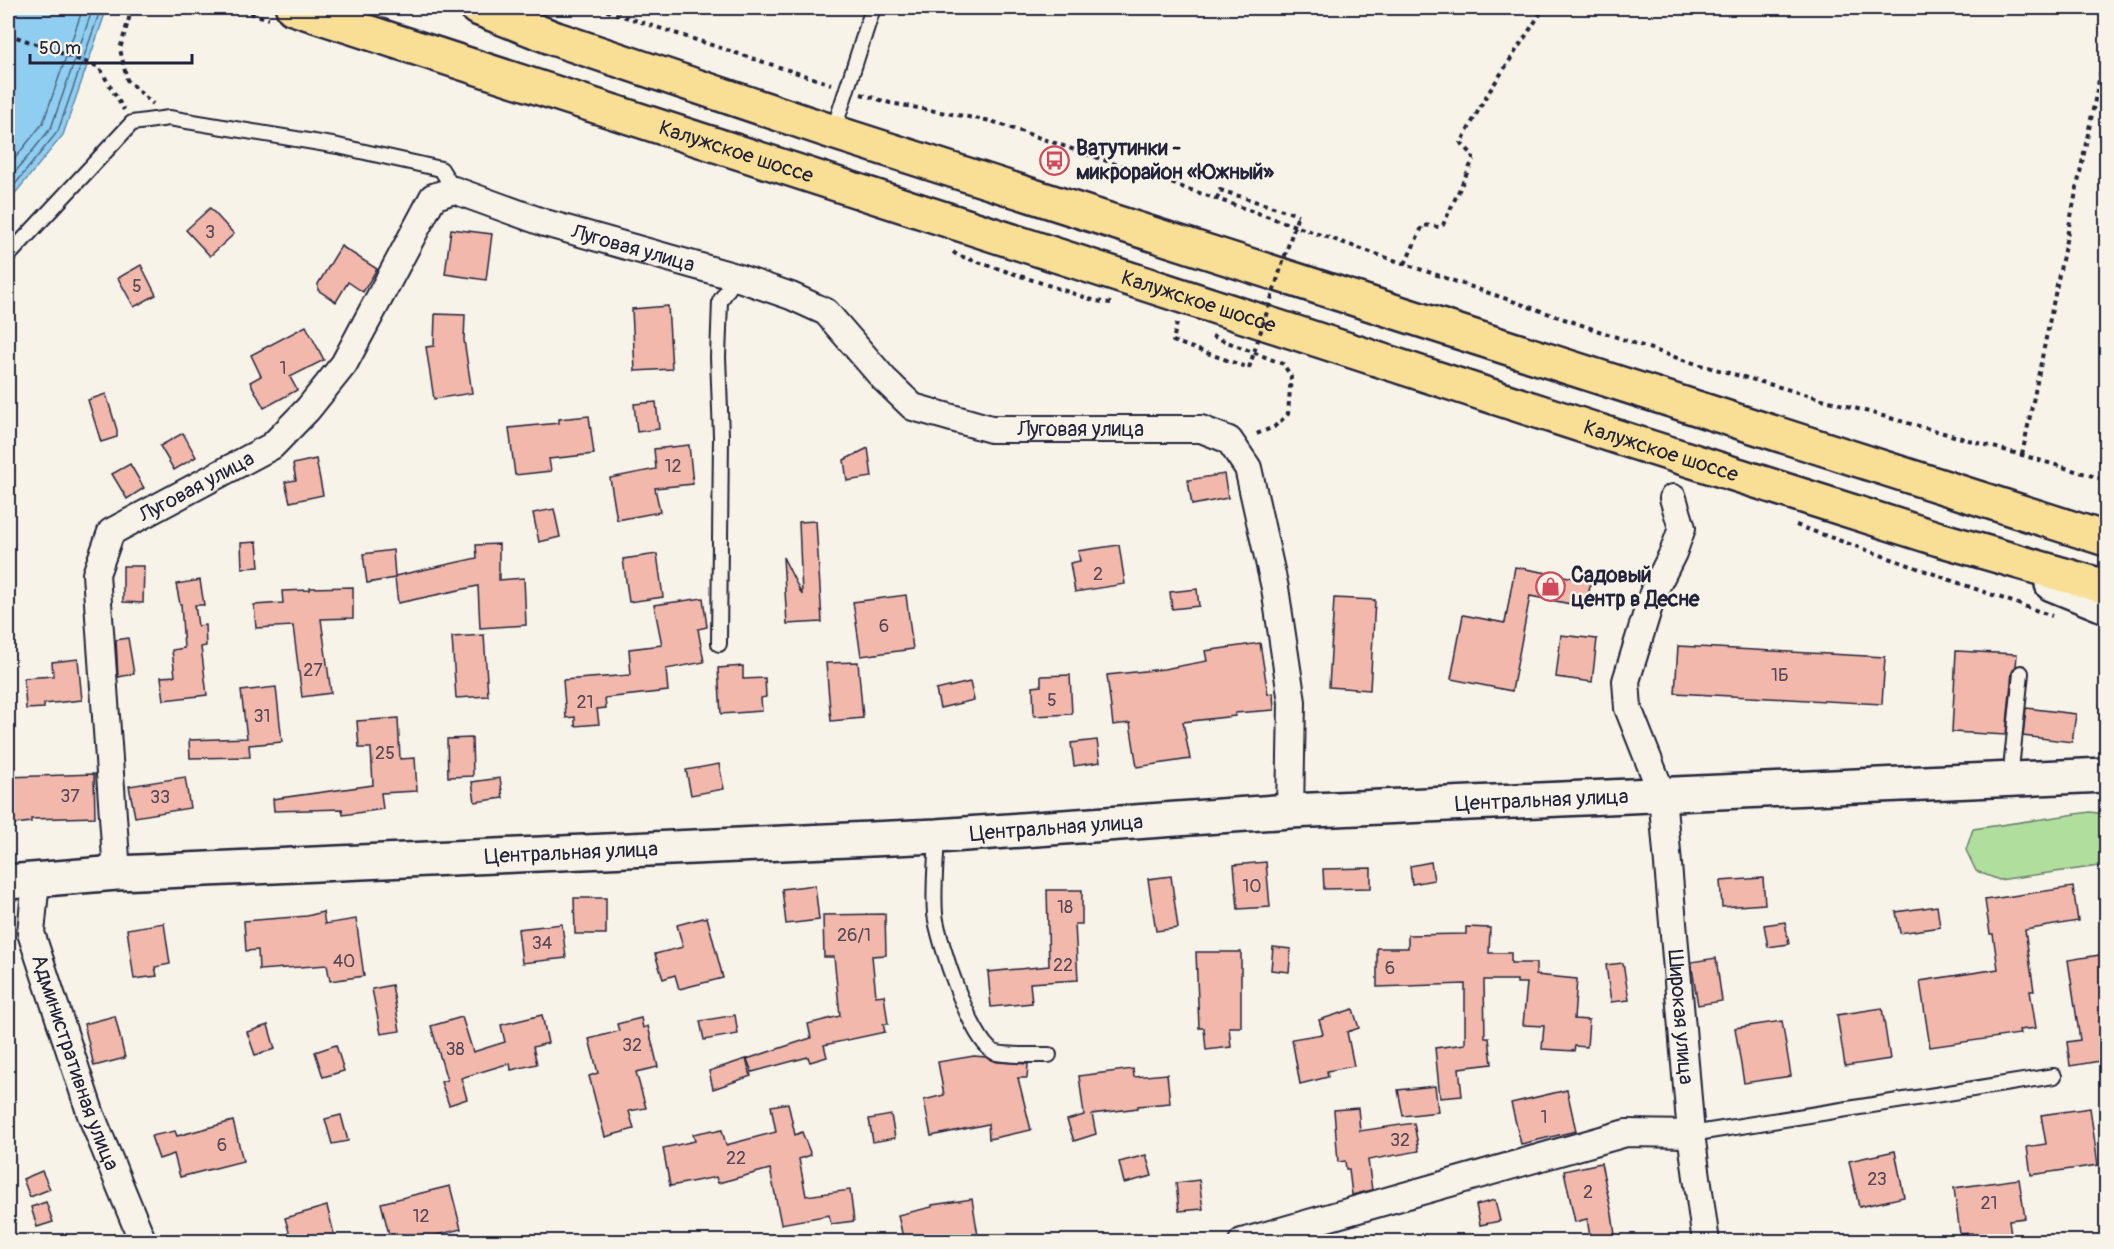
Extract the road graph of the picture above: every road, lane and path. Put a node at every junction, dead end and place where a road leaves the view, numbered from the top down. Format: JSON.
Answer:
{"nodes":[{"id":1,"x":132,"y":8,"type":"edge"},
{"id":2,"x":293,"y":8,"type":"edge"},
{"id":3,"x":477,"y":8,"type":"edge"},
{"id":4,"x":598,"y":8,"type":"edge"},
{"id":5,"x":873,"y":8,"type":"edge"},
{"id":6,"x":1544,"y":8,"type":"edge"},
{"id":7,"x":8,"y":34,"type":"edge"},
{"id":8,"x":2106,"y":46,"type":"edge"},
{"id":9,"x":848,"y":89,"type":"junction"},
{"id":10,"x":169,"y":118,"type":"junction"},
{"id":11,"x":132,"y":123,"type":"junction"},
{"id":12,"x":833,"y":132,"type":"junction"},
{"id":13,"x":454,"y":190,"type":"junction"},
{"id":14,"x":1217,"y":199,"type":"junction"},
{"id":15,"x":8,"y":256,"type":"edge"},
{"id":16,"x":1405,"y":264,"type":"junction"},
{"id":17,"x":736,"y":277,"type":"junction"},
{"id":18,"x":1178,"y":323,"type":"dead end"},
{"id":19,"x":2022,"y":454,"type":"junction"},
{"id":20,"x":2106,"y":480,"type":"edge"},
{"id":21,"x":1674,"y":498,"type":"dead end"},
{"id":22,"x":1939,"y":539,"type":"junction"},
{"id":23,"x":2106,"y":539,"type":"edge"},
{"id":24,"x":2106,"y":587,"type":"edge"},
{"id":25,"x":2106,"y":606,"type":"edge"},
{"id":26,"x":719,"y":644,"type":"dead end"},
{"id":27,"x":2020,"y":673,"type":"dead end"},
{"id":28,"x":2106,"y":775,"type":"edge"},
{"id":29,"x":1898,"y":777,"type":"dead end"},
{"id":30,"x":2010,"y":780,"type":"junction"},
{"id":31,"x":1790,"y":788,"type":"junction"},
{"id":32,"x":1662,"y":794,"type":"junction"},
{"id":33,"x":1290,"y":811,"type":"junction"},
{"id":34,"x":937,"y":836,"type":"junction"},
{"id":35,"x":117,"y":873,"type":"junction"},
{"id":36,"x":22,"y":881,"type":"edge"},
{"id":37,"x":1048,"y":1056,"type":"dead end"},
{"id":38,"x":2054,"y":1076,"type":"dead end"},
{"id":39,"x":1691,"y":1134,"type":"junction"},
{"id":40,"x":143,"y":1242,"type":"edge"},
{"id":41,"x":1242,"y":1242,"type":"edge"},
{"id":42,"x":1706,"y":1242,"type":"edge"}],
"edges":[{"from":1,"to":10,"type":"path"},
{"from":2,"to":22,"type":"highway","name":"Калужское шоссе"},
{"from":3,"to":12,"type":"highway"},
{"from":4,"to":9,"type":"path"},
{"from":5,"to":9,"type":"lane"},
{"from":6,"to":16,"type":"path"},
{"from":7,"to":11,"type":"path"},
{"from":8,"to":19,"type":"path"},
{"from":9,"to":12,"type":"lane"},
{"from":9,"to":14,"type":"path"},
{"from":10,"to":11,"type":"lane"},
{"from":10,"to":13,"type":"lane"},
{"from":11,"to":15,"type":"lane"},
{"from":12,"to":23,"type":"highway"},
{"from":13,"to":17,"type":"street","name":"Луговая улица"},
{"from":13,"to":35,"type":"street","name":"Луговая улица"},
{"from":14,"to":16,"type":"path"},
{"from":14,"to":18,"type":"path","bridge":true},
{"from":16,"to":19,"type":"path"},
{"from":17,"to":26,"type":"lane"},
{"from":17,"to":33,"type":"street","name":"Луговая улица"},
{"from":19,"to":20,"type":"path"},
{"from":21,"to":32,"type":"street","name":"Широкая улица"},
{"from":22,"to":24,"type":"highway","name":"Калужское шоссе"},
{"from":22,"to":25,"type":"street"},
{"from":27,"to":30,"type":"lane"},
{"from":28,"to":30,"type":"street","name":"Центральная улица"},
{"from":29,"to":31,"type":"lane"},
{"from":30,"to":31,"type":"street","name":"Центральная улица"},
{"from":31,"to":32,"type":"street","name":"Центральная улица"},
{"from":32,"to":33,"type":"street","name":"Центральная улица"},
{"from":32,"to":39,"type":"street","name":"Широкая улица"},
{"from":33,"to":34,"type":"street","name":"Центральная улица"},
{"from":34,"to":35,"type":"street","name":"Центральная улица"},
{"from":34,"to":37,"type":"lane"},
{"from":35,"to":36,"type":"street","name":"Центральная улица"},
{"from":36,"to":40,"type":"street","name":"Административная улица"},
{"from":38,"to":39,"type":"lane"},
{"from":39,"to":41,"type":"street"},
{"from":39,"to":42,"type":"street","name":"Широкая улица"}]}
